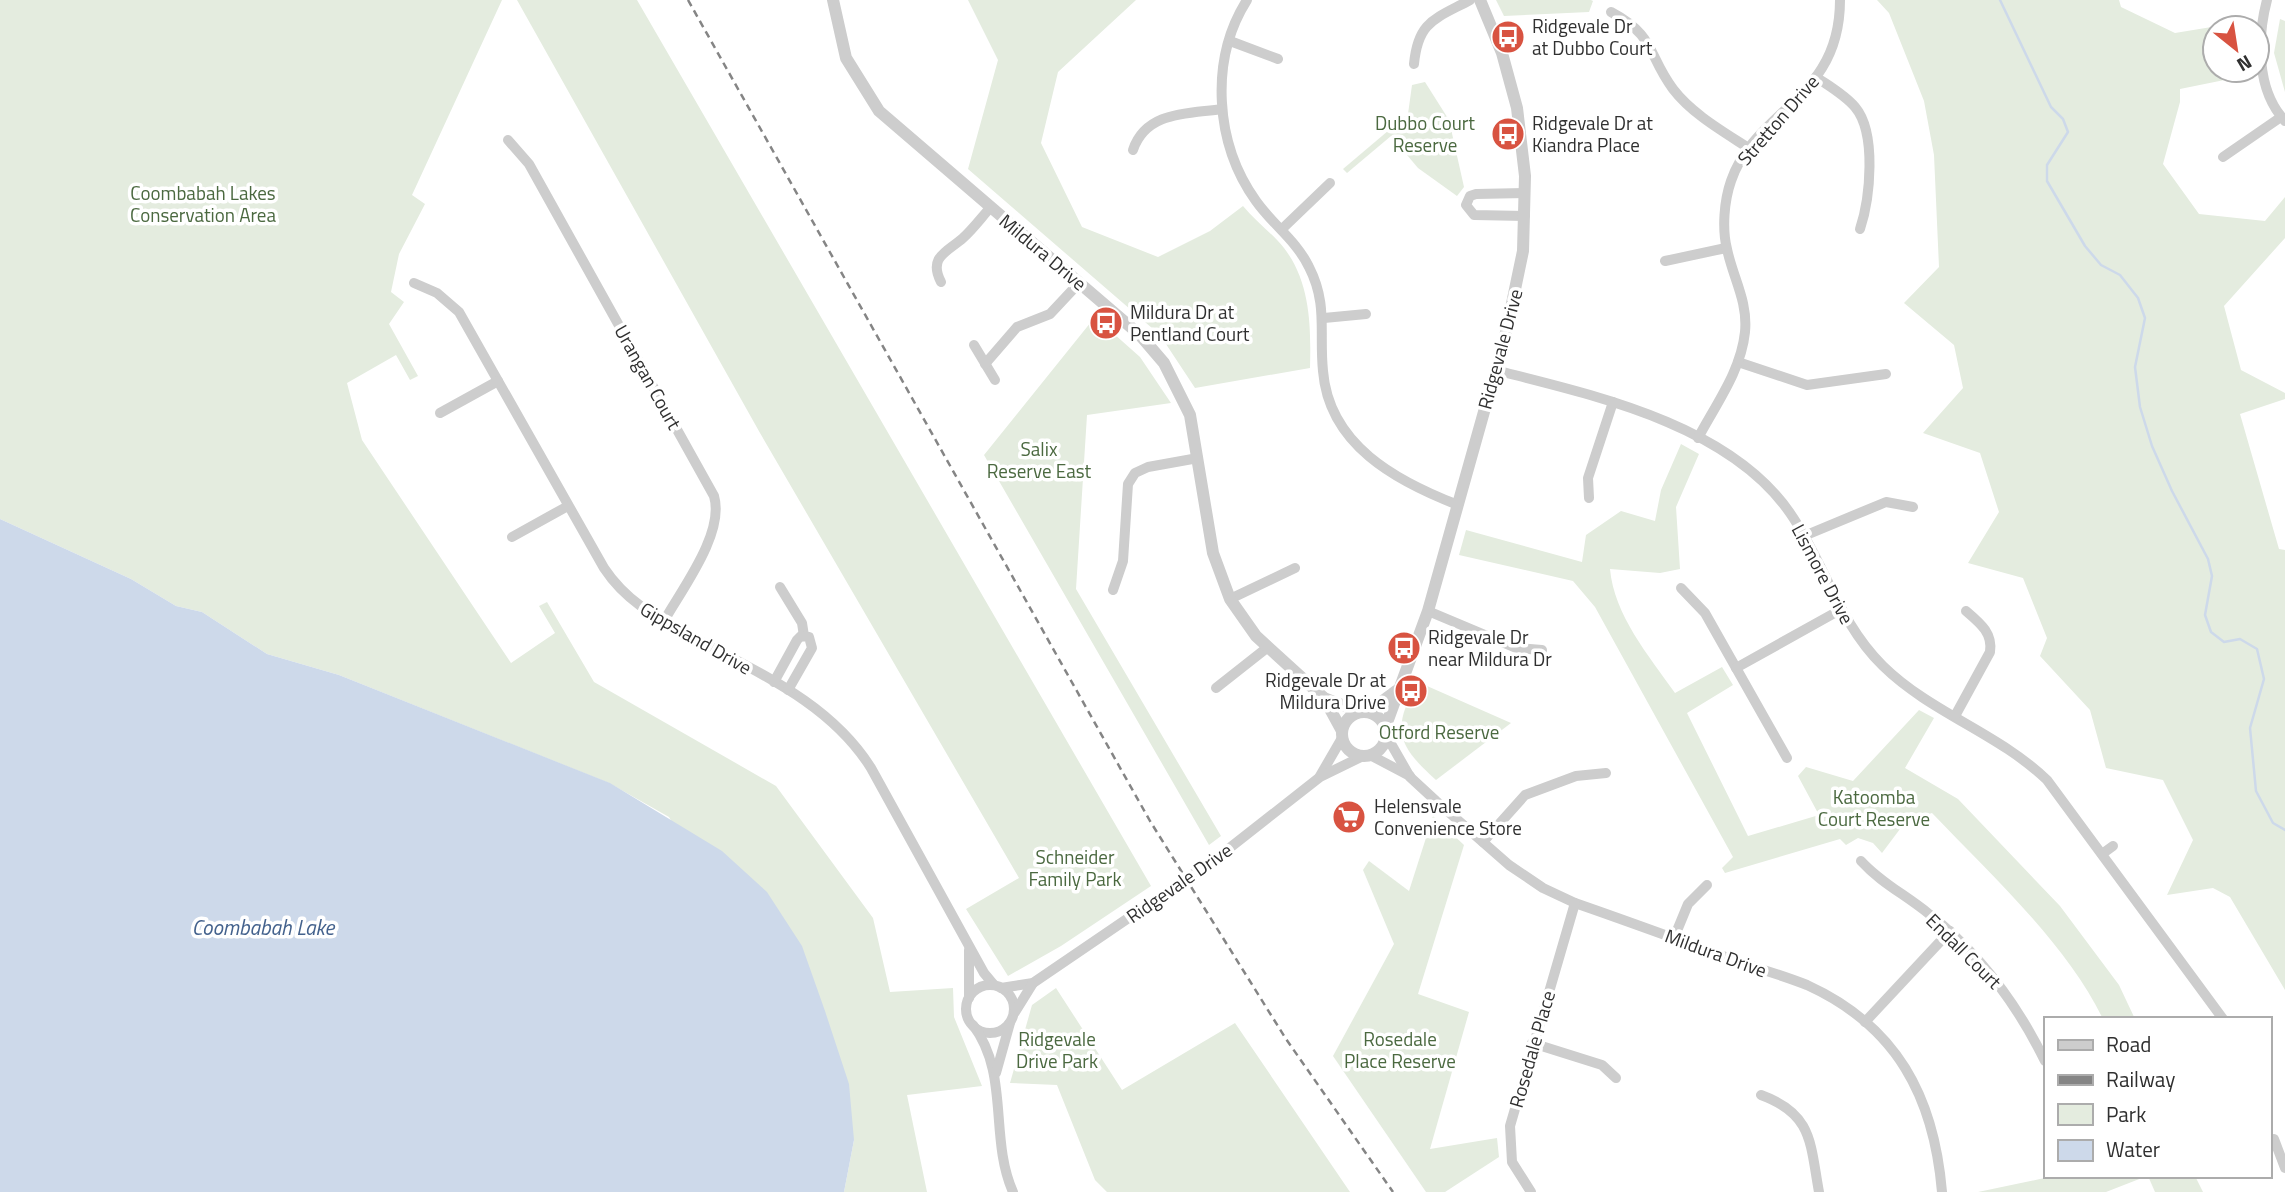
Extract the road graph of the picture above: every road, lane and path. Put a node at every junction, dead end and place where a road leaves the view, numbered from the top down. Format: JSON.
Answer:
{"nodes":[{"id":1,"x":833,"y":0,"type":"edge"},
{"id":2,"x":1247,"y":0,"type":"edge"},
{"id":3,"x":1469,"y":0,"type":"edge"},
{"id":4,"x":1480,"y":0,"type":"edge"},
{"id":5,"x":1840,"y":0,"type":"edge"},
{"id":6,"x":2267,"y":0,"type":"edge"},
{"id":7,"x":1611,"y":12,"type":"dead end"},
{"id":8,"x":1230,"y":41,"type":"junction"},
{"id":9,"x":1278,"y":59,"type":"dead end"},
{"id":10,"x":1414,"y":64,"type":"dead end"},
{"id":11,"x":1816,"y":77,"type":"junction"},
{"id":12,"x":1222,"y":109,"type":"junction"},
{"id":13,"x":2283,"y":119,"type":"edge"},
{"id":14,"x":508,"y":140,"type":"dead end"},
{"id":15,"x":1133,"y":149,"type":"dead end"},
{"id":16,"x":1750,"y":149,"type":"junction"},
{"id":17,"x":2223,"y":156,"type":"dead end"},
{"id":18,"x":1330,"y":183,"type":"dead end"},
{"id":19,"x":1525,"y":193,"type":"junction"},
{"id":20,"x":990,"y":208,"type":"junction"},
{"id":21,"x":1525,"y":216,"type":"junction"},
{"id":22,"x":1282,"y":229,"type":"junction"},
{"id":23,"x":1860,"y":229,"type":"dead end"},
{"id":24,"x":1726,"y":248,"type":"junction"},
{"id":25,"x":1665,"y":261,"type":"dead end"},
{"id":26,"x":941,"y":282,"type":"dead end"},
{"id":27,"x":414,"y":283,"type":"dead end"},
{"id":28,"x":1079,"y":284,"type":"junction"},
{"id":29,"x":1366,"y":314,"type":"dead end"},
{"id":30,"x":1324,"y":318,"type":"junction"},
{"id":31,"x":974,"y":345,"type":"dead end"},
{"id":32,"x":1738,"y":362,"type":"junction"},
{"id":33,"x":985,"y":364,"type":"junction"},
{"id":34,"x":1495,"y":370,"type":"junction"},
{"id":35,"x":1886,"y":374,"type":"dead end"},
{"id":36,"x":995,"y":380,"type":"dead end"},
{"id":37,"x":498,"y":381,"type":"junction"},
{"id":38,"x":1613,"y":402,"type":"junction"},
{"id":39,"x":440,"y":412,"type":"dead end"},
{"id":40,"x":1698,"y":438,"type":"junction"},
{"id":41,"x":1198,"y":458,"type":"junction"},
{"id":42,"x":1589,"y":498,"type":"dead end"},
{"id":43,"x":1458,"y":505,"type":"junction"},
{"id":44,"x":568,"y":506,"type":"junction"},
{"id":45,"x":1913,"y":507,"type":"dead end"},
{"id":46,"x":1804,"y":536,"type":"junction"},
{"id":47,"x":512,"y":537,"type":"dead end"},
{"id":48,"x":1295,"y":568,"type":"dead end"},
{"id":49,"x":780,"y":587,"type":"dead end"},
{"id":50,"x":1681,"y":588,"type":"dead end"},
{"id":51,"x":1113,"y":590,"type":"dead end"},
{"id":52,"x":1230,"y":598,"type":"junction"},
{"id":53,"x":1840,"y":610,"type":"junction"},
{"id":54,"x":1428,"y":611,"type":"junction"},
{"id":55,"x":1966,"y":611,"type":"dead end"},
{"id":56,"x":664,"y":621,"type":"junction"},
{"id":57,"x":804,"y":636,"type":"junction"},
{"id":58,"x":1269,"y":647,"type":"junction"},
{"id":59,"x":1542,"y":650,"type":"dead end"},
{"id":60,"x":1736,"y":668,"type":"junction"},
{"id":61,"x":774,"y":682,"type":"junction"},
{"id":62,"x":1216,"y":688,"type":"dead end"},
{"id":63,"x":788,"y":690,"type":"junction"},
{"id":64,"x":1397,"y":691,"type":"junction"},
{"id":65,"x":1324,"y":698,"type":"junction"},
{"id":66,"x":1364,"y":712,"type":"junction"},
{"id":67,"x":1955,"y":716,"type":"junction"},
{"id":68,"x":1386,"y":731,"type":"junction"},
{"id":69,"x":1342,"y":735,"type":"junction"},
{"id":70,"x":1366,"y":756,"type":"junction"},
{"id":71,"x":1787,"y":758,"type":"dead end"},
{"id":72,"x":1606,"y":773,"type":"dead end"},
{"id":73,"x":1320,"y":777,"type":"junction"},
{"id":74,"x":1410,"y":777,"type":"junction"},
{"id":75,"x":1483,"y":842,"type":"junction"},
{"id":76,"x":2113,"y":846,"type":"dead end"},
{"id":77,"x":2102,"y":854,"type":"junction"},
{"id":78,"x":1861,"y":861,"type":"dead end"},
{"id":79,"x":1707,"y":885,"type":"dead end"},
{"id":80,"x":1575,"y":903,"type":"junction"},
{"id":81,"x":1950,"y":931,"type":"junction"},
{"id":82,"x":1674,"y":938,"type":"junction"},
{"id":83,"x":969,"y":946,"type":"junction"},
{"id":84,"x":1033,"y":982,"type":"junction"},
{"id":85,"x":998,"y":986,"type":"junction"},
{"id":86,"x":969,"y":998,"type":"junction"},
{"id":87,"x":1013,"y":1017,"type":"junction"},
{"id":88,"x":2222,"y":1017,"type":"edge"},
{"id":89,"x":1865,"y":1022,"type":"junction"},
{"id":90,"x":973,"y":1025,"type":"junction"},
{"id":91,"x":1532,"y":1043,"type":"junction"},
{"id":92,"x":2044,"y":1059,"type":"edge"},
{"id":93,"x":995,"y":1077,"type":"junction"},
{"id":94,"x":1616,"y":1078,"type":"dead end"},
{"id":95,"x":1761,"y":1095,"type":"dead end"},
{"id":96,"x":2274,"y":1139,"type":"dead end"},
{"id":97,"x":2285,"y":1168,"type":"edge"},
{"id":98,"x":1013,"y":1192,"type":"edge"},
{"id":99,"x":1531,"y":1192,"type":"edge"},
{"id":100,"x":1819,"y":1192,"type":"edge"},
{"id":101,"x":1942,"y":1192,"type":"edge"}],
"edges":[{"from":1,"to":20,"type":"street","name":"Mildura Drive"},
{"from":2,"to":8,"type":"street"},
{"from":3,"to":10,"type":"street"},
{"from":4,"to":19,"type":"street","name":"Ridgevale Drive"},
{"from":5,"to":11,"type":"street","name":"Stretton Drive"},
{"from":6,"to":13,"type":"street"},
{"from":7,"to":16,"type":"street"},
{"from":8,"to":9,"type":"street"},
{"from":8,"to":12,"type":"street"},
{"from":11,"to":16,"type":"street","name":"Stretton Drive"},
{"from":11,"to":23,"type":"street"},
{"from":12,"to":15,"type":"street"},
{"from":12,"to":22,"type":"street"},
{"from":13,"to":17,"type":"street"},
{"from":14,"to":56,"type":"street","name":"Urangan Court"},
{"from":16,"to":24,"type":"street","name":"Stretton Drive"},
{"from":18,"to":22,"type":"street"},
{"from":19,"to":21,"type":"street","name":"Ridgevale Drive"},
{"from":19,"to":21,"type":"street"},
{"from":20,"to":26,"type":"street"},
{"from":20,"to":28,"type":"street","name":"Mildura Drive"},
{"from":21,"to":34,"type":"street","name":"Ridgevale Drive"},
{"from":22,"to":30,"type":"street"},
{"from":24,"to":25,"type":"street"},
{"from":24,"to":32,"type":"street","name":"Stretton Drive"},
{"from":27,"to":37,"type":"street","name":"Gippsland Drive"},
{"from":28,"to":33,"type":"street"},
{"from":28,"to":41,"type":"street","name":"Mildura Drive"},
{"from":29,"to":30,"type":"street"},
{"from":30,"to":43,"type":"street"},
{"from":31,"to":33,"type":"street"},
{"from":32,"to":35,"type":"street"},
{"from":32,"to":40,"type":"street","name":"Stretton Drive"},
{"from":33,"to":36,"type":"street"},
{"from":34,"to":38,"type":"street","name":"Lismore Drive"},
{"from":34,"to":43,"type":"street","name":"Ridgevale Drive"},
{"from":37,"to":39,"type":"street"},
{"from":37,"to":44,"type":"street","name":"Gippsland Drive"},
{"from":38,"to":40,"type":"street","name":"Lismore Drive"},
{"from":38,"to":42,"type":"street"},
{"from":40,"to":46,"type":"street","name":"Lismore Drive"},
{"from":41,"to":51,"type":"street"},
{"from":41,"to":52,"type":"street","name":"Mildura Drive"},
{"from":43,"to":54,"type":"street","name":"Ridgevale Drive"},
{"from":44,"to":47,"type":"street"},
{"from":44,"to":56,"type":"street","name":"Gippsland Drive"},
{"from":45,"to":46,"type":"street"},
{"from":46,"to":53,"type":"street","name":"Lismore Drive"},
{"from":48,"to":52,"type":"street"},
{"from":49,"to":57,"type":"street"},
{"from":50,"to":60,"type":"street"},
{"from":52,"to":58,"type":"street","name":"Mildura Drive"},
{"from":53,"to":60,"type":"street"},
{"from":53,"to":67,"type":"street","name":"Lismore Drive"},
{"from":54,"to":59,"type":"street"},
{"from":54,"to":64,"type":"street","name":"Ridgevale Drive"},
{"from":55,"to":67,"type":"street"},
{"from":56,"to":61,"type":"street","name":"Gippsland Drive"},
{"from":57,"to":61,"type":"street"},
{"from":57,"to":63,"type":"street"},
{"from":58,"to":62,"type":"street"},
{"from":58,"to":65,"type":"street","name":"Mildura Drive"},
{"from":60,"to":71,"type":"street"},
{"from":61,"to":63,"type":"street","name":"Gippsland Drive"},
{"from":63,"to":83,"type":"street","name":"Gippsland Drive"},
{"from":64,"to":66,"type":"street","name":"Ridgevale Drive"},
{"from":64,"to":68,"type":"street","name":"Ridgevale Drive"},
{"from":65,"to":66,"type":"street","name":"Mildura Drive"},
{"from":65,"to":69,"type":"street","name":"Mildura Drive"},
{"from":66,"to":68,"type":"street"},
{"from":66,"to":69,"type":"street"},
{"from":67,"to":77,"type":"street","name":"Lismore Drive"},
{"from":68,"to":70,"type":"street"},
{"from":68,"to":74,"type":"street","name":"Mildura Drive"},
{"from":69,"to":70,"type":"street"},
{"from":69,"to":73,"type":"street","name":"Ridgevale Drive"},
{"from":70,"to":73,"type":"street","name":"Ridgevale Drive"},
{"from":70,"to":74,"type":"street","name":"Mildura Drive"},
{"from":72,"to":75,"type":"street"},
{"from":73,"to":84,"type":"street","name":"Ridgevale Drive","bridge":true},
{"from":74,"to":75,"type":"street","name":"Mildura Drive"},
{"from":75,"to":80,"type":"street","name":"Mildura Drive"},
{"from":76,"to":77,"type":"street"},
{"from":77,"to":88,"type":"street","name":"Lismore Drive"},
{"from":78,"to":81,"type":"street","name":"Endall Court"},
{"from":79,"to":82,"type":"street"},
{"from":80,"to":82,"type":"street","name":"Mildura Drive"},
{"from":80,"to":91,"type":"street","name":"Rosedale Place"},
{"from":81,"to":89,"type":"street"},
{"from":81,"to":92,"type":"street","name":"Endall Court"},
{"from":82,"to":89,"type":"street","name":"Mildura Drive"},
{"from":83,"to":85,"type":"street","name":"Gippsland Drive"},
{"from":83,"to":86,"type":"street","name":"Gippsland Drive"},
{"from":84,"to":85,"type":"street","name":"Ridgevale Drive"},
{"from":84,"to":87,"type":"street","name":"Ridgevale Drive"},
{"from":85,"to":86,"type":"street"},
{"from":85,"to":87,"type":"street"},
{"from":86,"to":90,"type":"street"},
{"from":87,"to":90,"type":"street"},
{"from":87,"to":93,"type":"street","name":"Ridgevale Drive"},
{"from":89,"to":101,"type":"street","name":"Mildura Drive"},
{"from":90,"to":93,"type":"street"},
{"from":91,"to":94,"type":"street"},
{"from":91,"to":99,"type":"street","name":"Rosedale Place"},
{"from":93,"to":98,"type":"street"},
{"from":95,"to":100,"type":"street"},
{"from":96,"to":97,"type":"street"}]}
